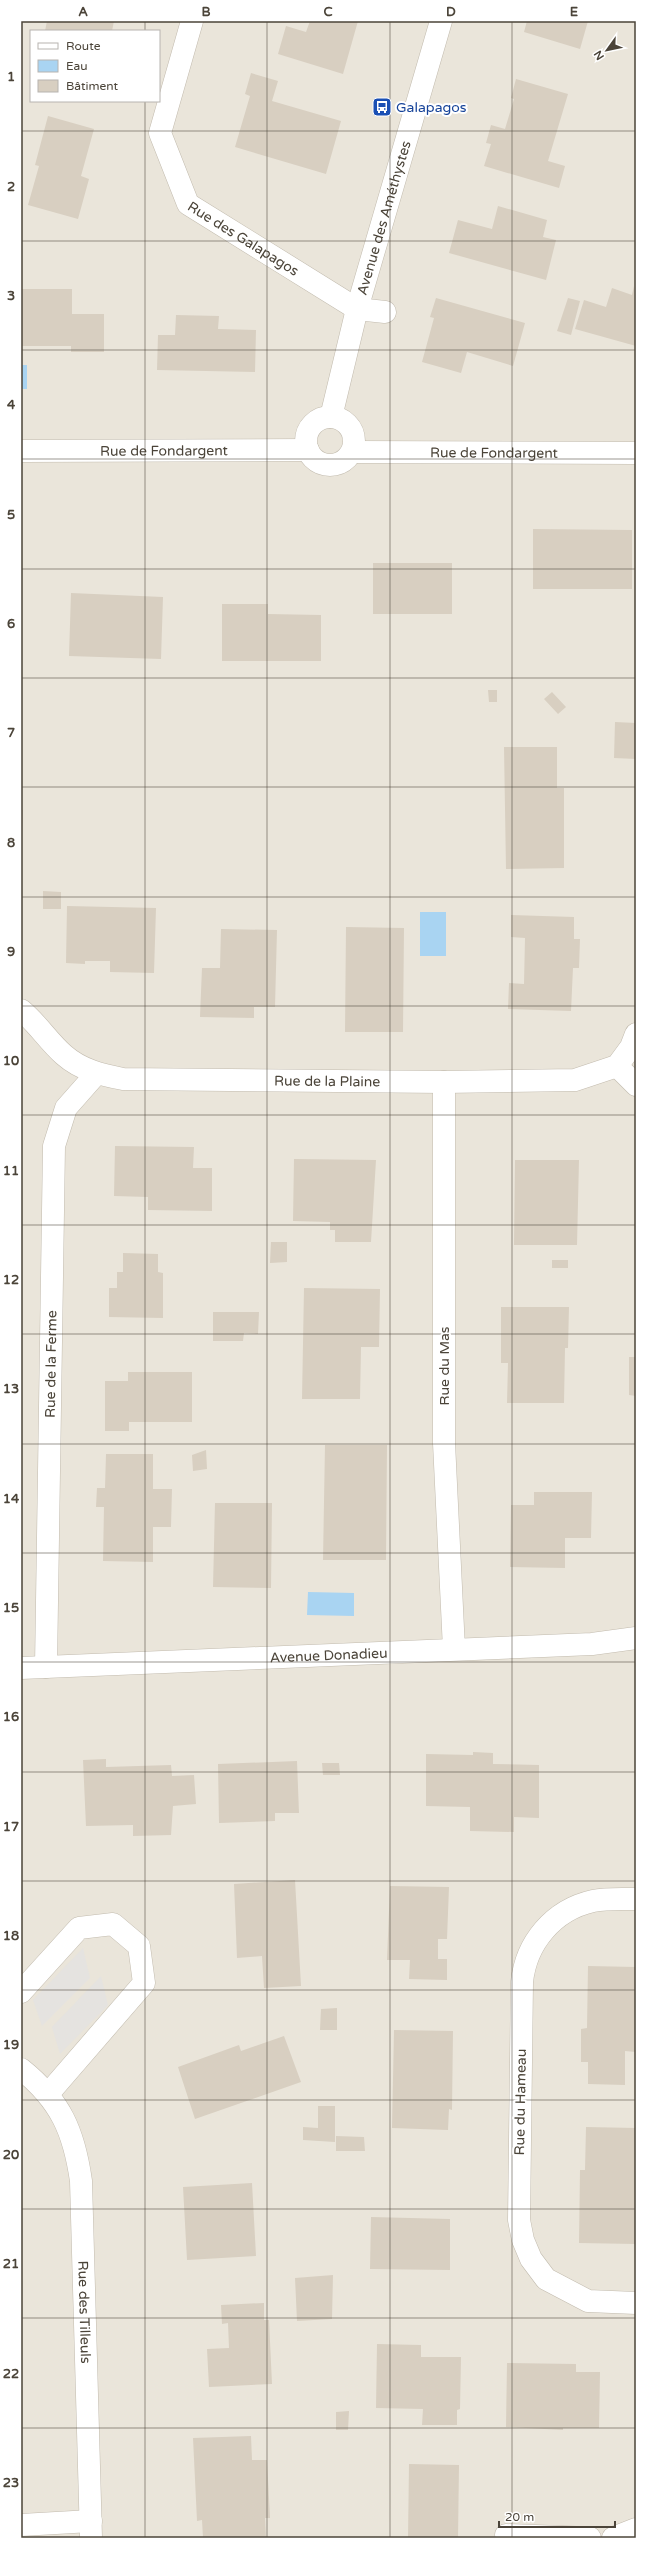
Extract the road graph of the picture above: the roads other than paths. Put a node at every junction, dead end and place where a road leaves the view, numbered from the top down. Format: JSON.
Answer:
{"nodes":[{"id":1,"x":192,"y":21,"type":"edge"},
{"id":2,"x":441,"y":21,"type":"edge"},
{"id":3,"x":357,"y":309,"type":"junction"},
{"id":4,"x":385,"y":312,"type":"dead end"},
{"id":5,"x":331,"y":417,"type":"junction"},
{"id":6,"x":308,"y":450,"type":"junction"},
{"id":7,"x":21,"y":451,"type":"edge"},
{"id":8,"x":353,"y":452,"type":"junction"},
{"id":9,"x":636,"y":452,"type":"edge"},
{"id":10,"x":21,"y":1010,"type":"edge"},
{"id":11,"x":636,"y":1034,"type":"edge"},
{"id":12,"x":617,"y":1066,"type":"junction"},
{"id":13,"x":96,"y":1074,"type":"junction"},
{"id":14,"x":444,"y":1082,"type":"junction"},
{"id":15,"x":636,"y":1085,"type":"edge"},
{"id":16,"x":636,"y":1638,"type":"edge"},
{"id":17,"x":454,"y":1649,"type":"junction"},
{"id":18,"x":46,"y":1667,"type":"junction"},
{"id":19,"x":21,"y":1668,"type":"edge"},
{"id":20,"x":636,"y":1899,"type":"edge"},
{"id":21,"x":21,"y":1992,"type":"edge"},
{"id":22,"x":21,"y":2069,"type":"edge"},
{"id":23,"x":48,"y":2094,"type":"junction"},
{"id":24,"x":636,"y":2303,"type":"edge"},
{"id":25,"x":21,"y":2524,"type":"edge"},
{"id":26,"x":636,"y":2529,"type":"edge"},
{"id":27,"x":91,"y":2530,"type":"edge"},
{"id":28,"x":506,"y":2535,"type":"dead end"},
{"id":29,"x":590,"y":2538,"type":"edge"},
{"id":30,"x":613,"y":2538,"type":"edge"}],
"edges":[{"from":1,"to":3,"type":"street","name":"Rue des Galapagos"},
{"from":2,"to":3,"type":"street","name":"Avenue des Améthystes"},
{"from":3,"to":4,"type":"street","name":"Rue des Galapagos"},
{"from":3,"to":5,"type":"street","name":"Avenue des Améthystes"},
{"from":5,"to":6,"type":"street"},
{"from":5,"to":8,"type":"street"},
{"from":6,"to":7,"type":"street","name":"Rue de Fondargent"},
{"from":6,"to":8,"type":"street"},
{"from":8,"to":9,"type":"street","name":"Rue de Fondargent"},
{"from":10,"to":13,"type":"street","name":"Rue de la Plaine"},
{"from":11,"to":12,"type":"street"},
{"from":12,"to":14,"type":"street","name":"Rue de la Plaine"},
{"from":12,"to":15,"type":"street"},
{"from":13,"to":14,"type":"street","name":"Rue de la Plaine"},
{"from":13,"to":18,"type":"street","name":"Rue de la Ferme"},
{"from":14,"to":17,"type":"street","name":"Rue du Mas"},
{"from":16,"to":17,"type":"street","name":"Avenue Donadieu"},
{"from":17,"to":18,"type":"street","name":"Avenue Donadieu"},
{"from":18,"to":19,"type":"street","name":"Avenue Donadieu"},
{"from":20,"to":24,"type":"street","name":"Rue du Hameau"},
{"from":21,"to":23,"type":"street"},
{"from":22,"to":23,"type":"street","name":"Rue des Tilleuls"},
{"from":23,"to":27,"type":"street","name":"Rue des Tilleuls"},
{"from":25,"to":27,"type":"street"},
{"from":26,"to":30,"type":"street"},
{"from":28,"to":29,"type":"street"}]}
